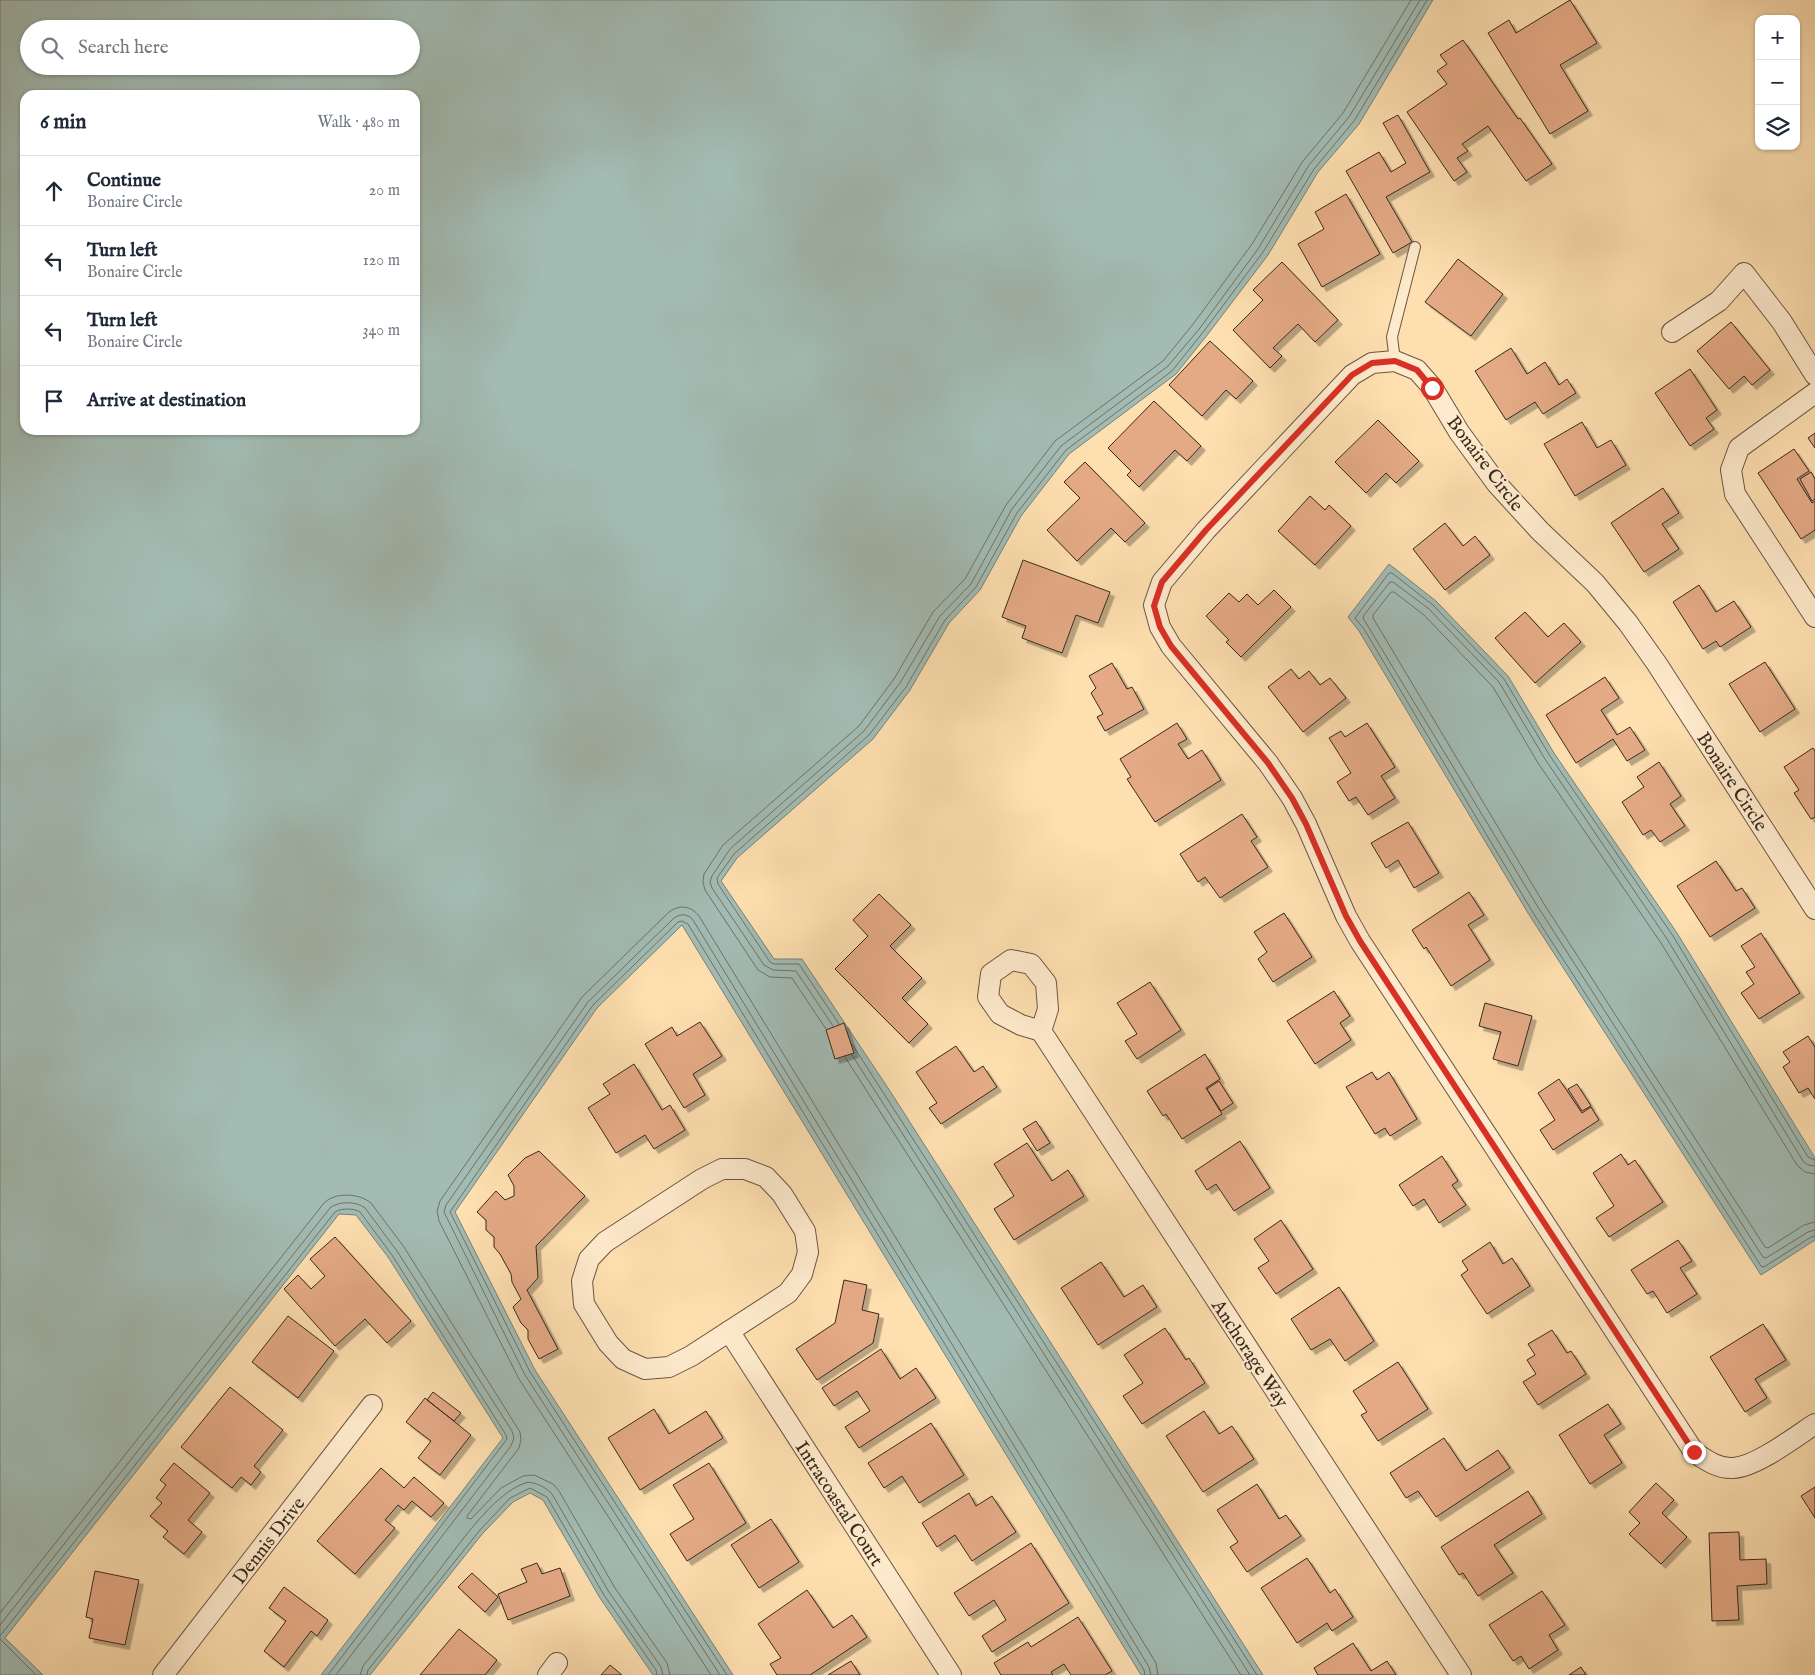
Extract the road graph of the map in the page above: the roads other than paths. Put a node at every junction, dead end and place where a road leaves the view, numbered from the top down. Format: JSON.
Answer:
{"nodes":[{"id":1,"x":1416,"y":247,"type":"dead end"},
{"id":2,"x":1672,"y":332,"type":"dead end"},
{"id":3,"x":1395,"y":361,"type":"junction"},
{"id":4,"x":1815,"y":375,"type":"edge"},
{"id":5,"x":1815,"y":393,"type":"edge"},
{"id":6,"x":1815,"y":617,"type":"edge"},
{"id":7,"x":1815,"y":909,"type":"edge"},
{"id":8,"x":1041,"y":1031,"type":"dead end"},
{"id":9,"x":729,"y":1332,"type":"junction"},
{"id":10,"x":372,"y":1405,"type":"dead end"},
{"id":11,"x":1815,"y":1424,"type":"edge"},
{"id":12,"x":163,"y":1675,"type":"edge"},
{"id":13,"x":951,"y":1675,"type":"edge"},
{"id":14,"x":1461,"y":1675,"type":"edge"}],
"edges":[{"from":1,"to":3,"type":"lane"},
{"from":2,"to":4,"type":"street"},
{"from":3,"to":7,"type":"street","name":"Bonaire Circle"},
{"from":3,"to":11,"type":"street"},
{"from":5,"to":6,"type":"street"},
{"from":8,"to":14,"type":"street","name":"Anchorage Way"},
{"from":9,"to":9,"type":"street"},
{"from":9,"to":13,"type":"street","name":"Intracoastal Court"},
{"from":10,"to":12,"type":"street","name":"Dennis Drive"}]}
